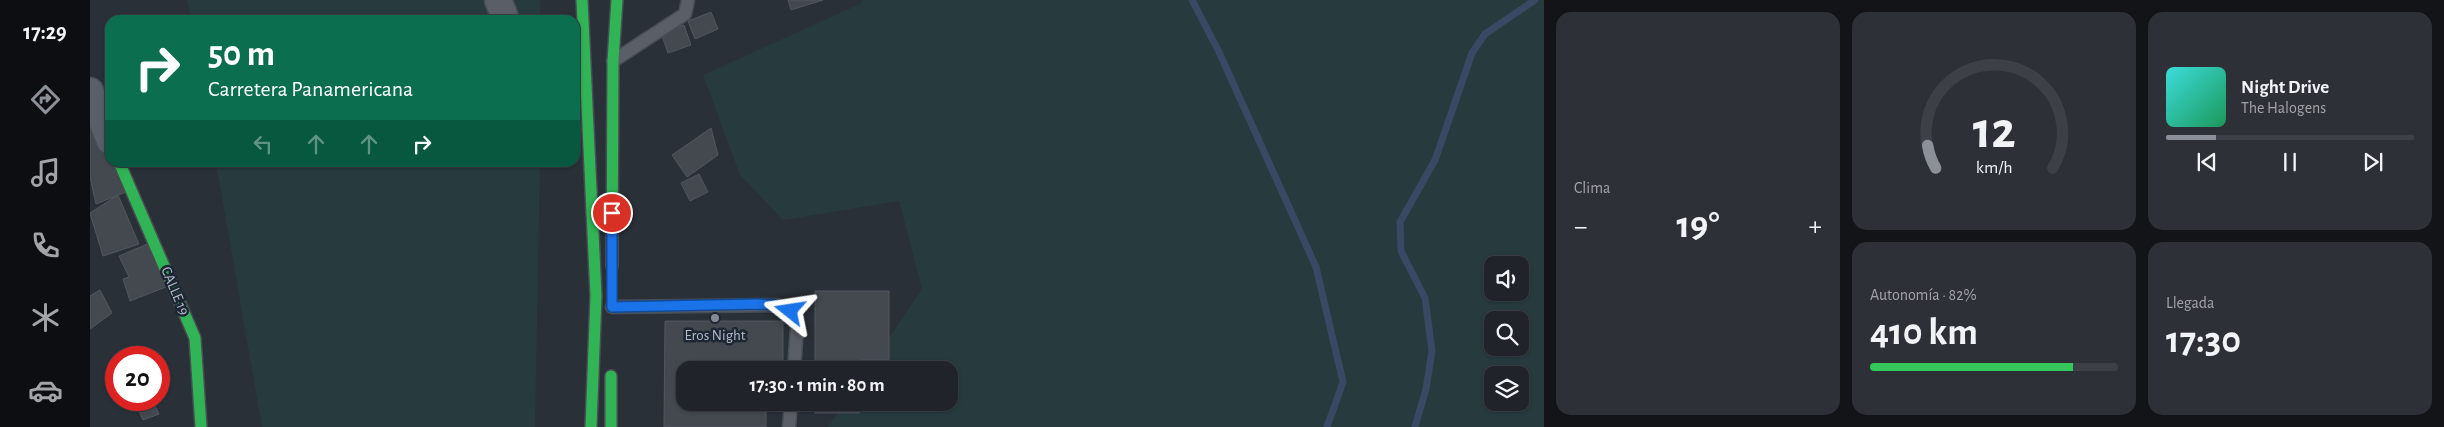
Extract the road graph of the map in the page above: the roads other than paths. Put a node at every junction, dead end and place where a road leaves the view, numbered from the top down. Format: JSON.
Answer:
{"nodes":[{"id":1,"x":498,"y":0,"type":"edge"},
{"id":2,"x":582,"y":0,"type":"edge"},
{"id":3,"x":617,"y":0,"type":"edge"},
{"id":4,"x":688,"y":0,"type":"edge"},
{"id":5,"x":504,"y":15,"type":"edge"},
{"id":6,"x":613,"y":61,"type":"junction"},
{"id":7,"x":90,"y":91,"type":"edge"},
{"id":8,"x":105,"y":128,"type":"edge"},
{"id":9,"x":580,"y":134,"type":"edge"},
{"id":10,"x":589,"y":153,"type":"junction"},
{"id":11,"x":121,"y":167,"type":"edge"},
{"id":12,"x":612,"y":278,"type":"dead end"},
{"id":13,"x":612,"y":307,"type":"dead end"},
{"id":14,"x":795,"y":361,"type":"edge"},
{"id":15,"x":611,"y":367,"type":"dead end"},
{"id":16,"x":790,"y":411,"type":"edge"},
{"id":17,"x":201,"y":427,"type":"edge"},
{"id":18,"x":591,"y":427,"type":"edge"},
{"id":19,"x":611,"y":427,"type":"edge"},
{"id":20,"x":789,"y":427,"type":"edge"}],
"edges":[{"from":1,"to":5,"type":"street"},
{"from":2,"to":10,"type":"main road"},
{"from":3,"to":6,"type":"main road"},
{"from":4,"to":6,"type":"lane"},
{"from":6,"to":12,"type":"main road"},
{"from":7,"to":8,"type":"street"},
{"from":9,"to":10,"type":"street"},
{"from":10,"to":18,"type":"main road"},
{"from":11,"to":17,"type":"main road","name":"CALLE 19"},
{"from":13,"to":14,"type":"lane"},
{"from":15,"to":19,"type":"main road"},
{"from":16,"to":20,"type":"lane"}]}
